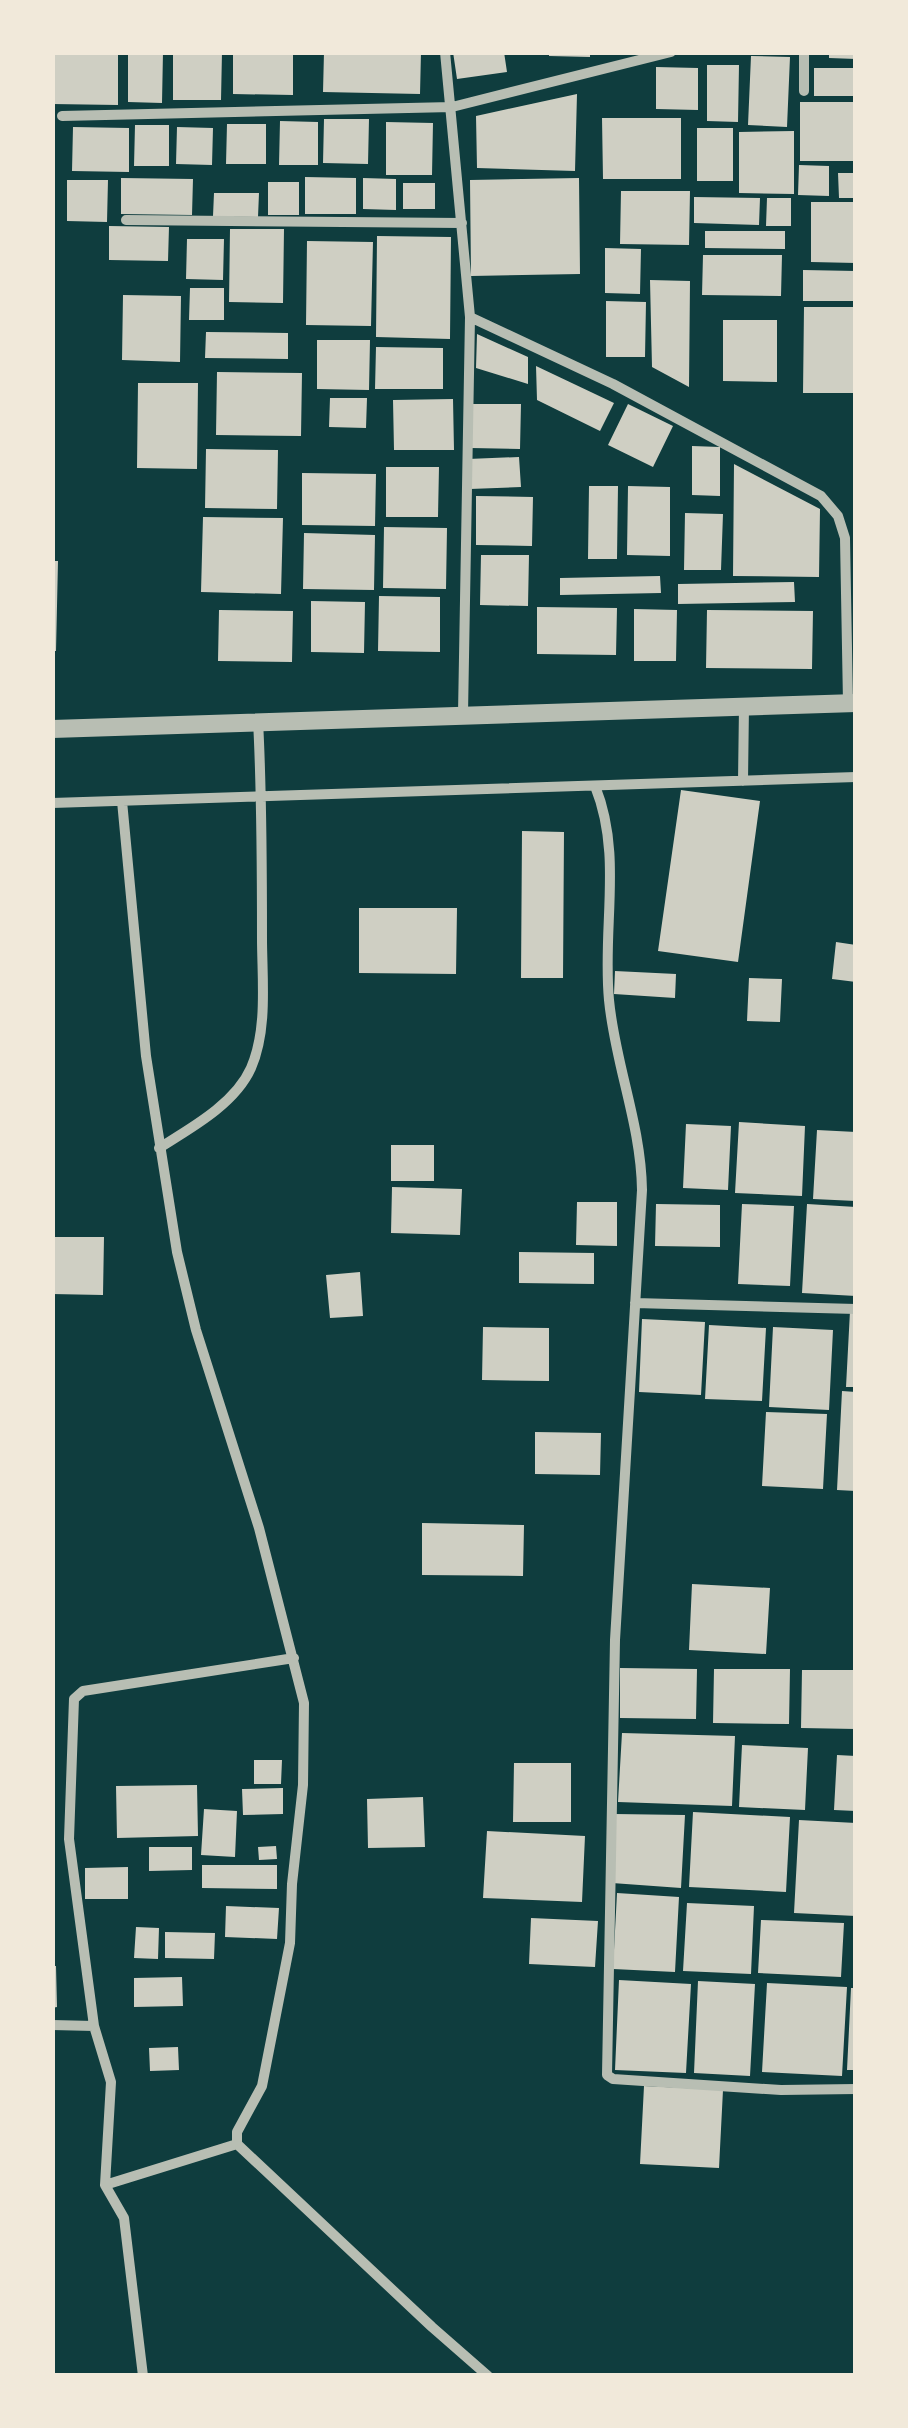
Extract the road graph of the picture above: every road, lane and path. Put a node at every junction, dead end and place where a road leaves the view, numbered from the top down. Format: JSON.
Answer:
{"nodes":[{"id":1,"x":445,"y":52,"type":"edge"},
{"id":2,"x":671,"y":52,"type":"edge"},
{"id":3,"x":804,"y":52,"type":"edge"},
{"id":4,"x":804,"y":91,"type":"dead end"},
{"id":5,"x":452,"y":107,"type":"junction"},
{"id":6,"x":62,"y":116,"type":"dead end"},
{"id":7,"x":126,"y":220,"type":"dead end"},
{"id":8,"x":462,"y":223,"type":"junction"},
{"id":9,"x":470,"y":317,"type":"junction"},
{"id":10,"x":852,"y":703,"type":"edge"},
{"id":11,"x":744,"y":706,"type":"junction"},
{"id":12,"x":463,"y":714,"type":"junction"},
{"id":13,"x":258,"y":721,"type":"junction"},
{"id":14,"x":52,"y":728,"type":"edge"},
{"id":15,"x":856,"y":777,"type":"edge"},
{"id":16,"x":743,"y":781,"type":"junction"},
{"id":17,"x":595,"y":786,"type":"junction"},
{"id":18,"x":262,"y":796,"type":"junction"},
{"id":19,"x":122,"y":800,"type":"junction"},
{"id":20,"x":52,"y":803,"type":"edge"},
{"id":21,"x":159,"y":1148,"type":"junction"},
{"id":22,"x":635,"y":1303,"type":"junction"},
{"id":23,"x":856,"y":1308,"type":"edge"},
{"id":24,"x":294,"y":1658,"type":"junction"},
{"id":25,"x":52,"y":2025,"type":"edge"},
{"id":26,"x":94,"y":2026,"type":"junction"},
{"id":27,"x":856,"y":2089,"type":"edge"},
{"id":28,"x":237,"y":2144,"type":"junction"},
{"id":29,"x":105,"y":2185,"type":"junction"},
{"id":30,"x":143,"y":2376,"type":"edge"},
{"id":31,"x":488,"y":2376,"type":"edge"}],
"edges":[{"from":1,"to":5,"type":"street"},
{"from":2,"to":5,"type":"street"},
{"from":3,"to":4,"type":"street"},
{"from":5,"to":6,"type":"street"},
{"from":5,"to":8,"type":"street"},
{"from":7,"to":8,"type":"street"},
{"from":8,"to":9,"type":"street"},
{"from":9,"to":10,"type":"street"},
{"from":9,"to":12,"type":"street"},
{"from":10,"to":11,"type":"street"},
{"from":11,"to":12,"type":"street"},
{"from":11,"to":16,"type":"street"},
{"from":12,"to":13,"type":"street"},
{"from":13,"to":14,"type":"street"},
{"from":13,"to":18,"type":"street"},
{"from":15,"to":16,"type":"street"},
{"from":16,"to":17,"type":"street"},
{"from":17,"to":18,"type":"street"},
{"from":17,"to":22,"type":"street"},
{"from":18,"to":19,"type":"street"},
{"from":18,"to":21,"type":"street"},
{"from":19,"to":20,"type":"street"},
{"from":19,"to":21,"type":"street"},
{"from":21,"to":24,"type":"street"},
{"from":22,"to":23,"type":"street"},
{"from":22,"to":27,"type":"street"},
{"from":24,"to":26,"type":"street"},
{"from":24,"to":28,"type":"street"},
{"from":25,"to":26,"type":"street"},
{"from":26,"to":29,"type":"street"},
{"from":28,"to":29,"type":"street"},
{"from":28,"to":31,"type":"street"},
{"from":29,"to":30,"type":"street"}]}
